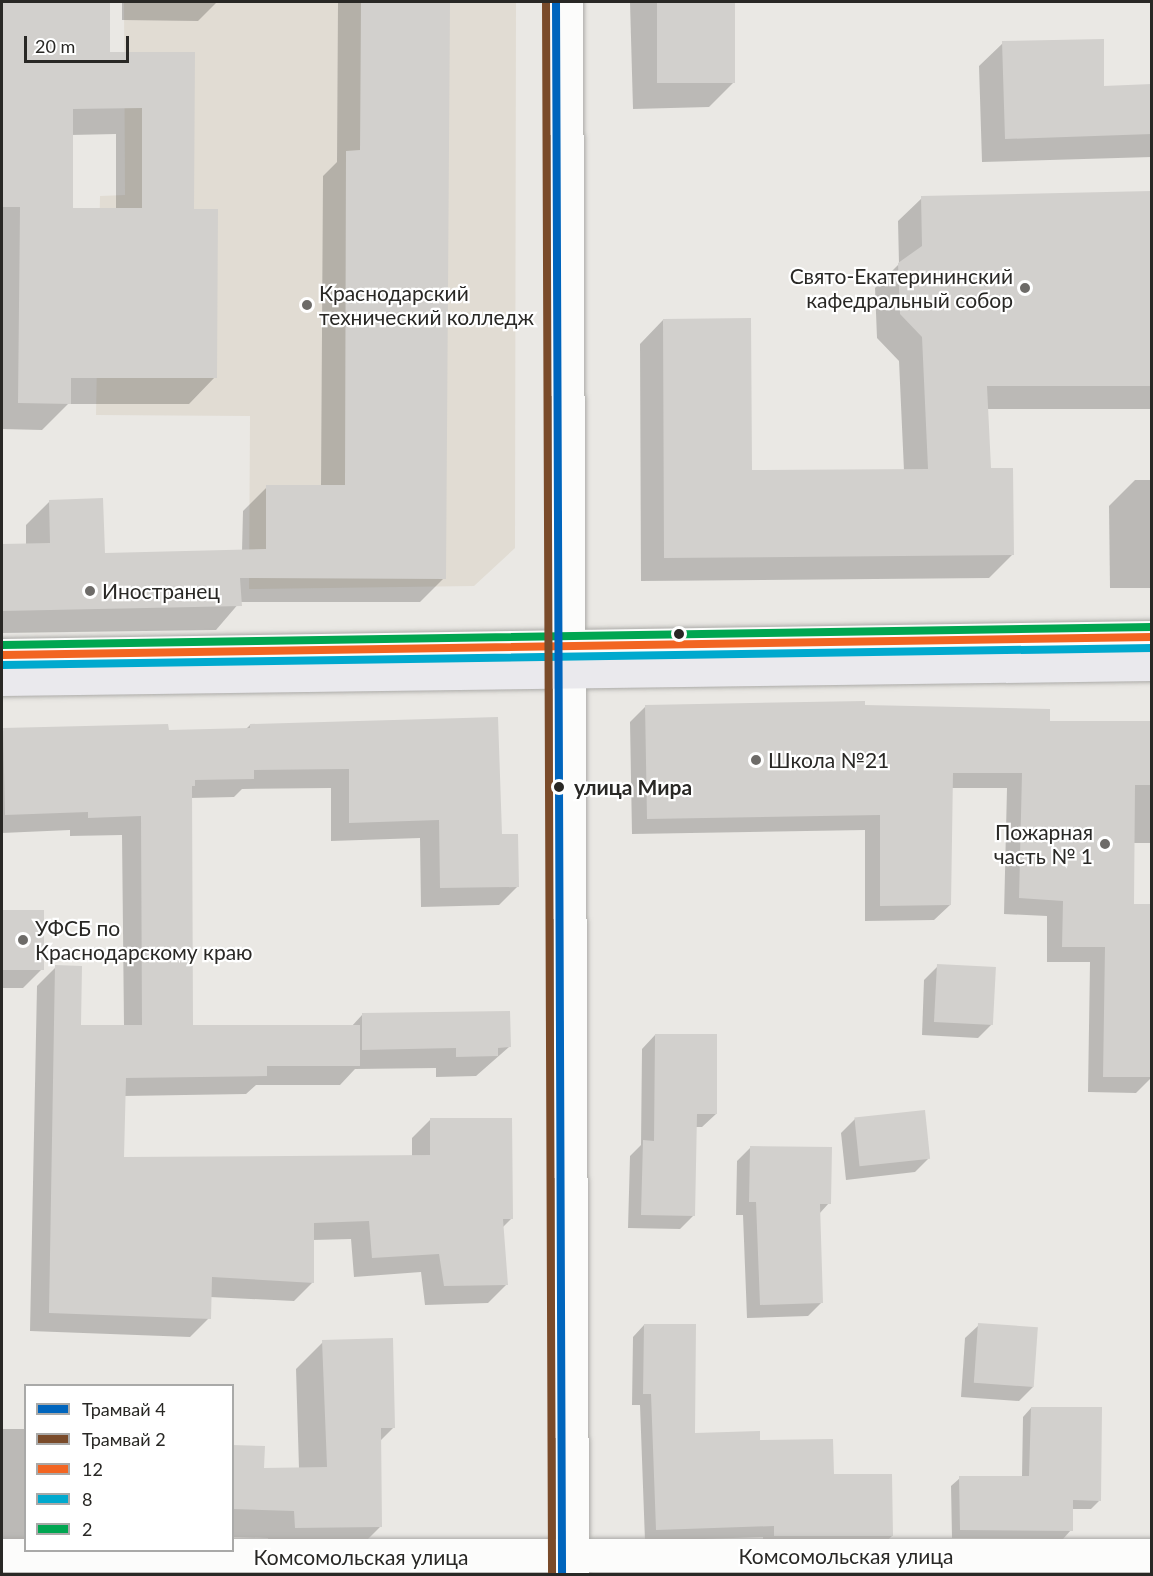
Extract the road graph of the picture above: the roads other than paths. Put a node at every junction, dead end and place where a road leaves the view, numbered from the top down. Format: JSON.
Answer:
{"nodes":[{"id":1,"x":566,"y":2,"type":"edge"},
{"id":2,"x":1152,"y":637,"type":"edge"},
{"id":3,"x":2,"y":655,"type":"edge"},
{"id":4,"x":566,"y":657,"type":"junction"},
{"id":5,"x":1152,"y":664,"type":"edge"},
{"id":6,"x":2,"y":679,"type":"edge"},
{"id":7,"x":2,"y":1555,"type":"edge"},
{"id":8,"x":1152,"y":1555,"type":"edge"},
{"id":9,"x":572,"y":1566,"type":"edge"}],
"edges":[{"from":1,"to":4,"type":"street"},
{"from":2,"to":4,"type":"street"},
{"from":3,"to":4,"type":"street"},
{"from":4,"to":5,"type":"main road"},
{"from":4,"to":6,"type":"main road"},
{"from":4,"to":9,"type":"street"},
{"from":7,"to":9,"type":"street","name":"Комсомольская улица"},
{"from":8,"to":9,"type":"street","name":"Комсомольская улица"}]}
